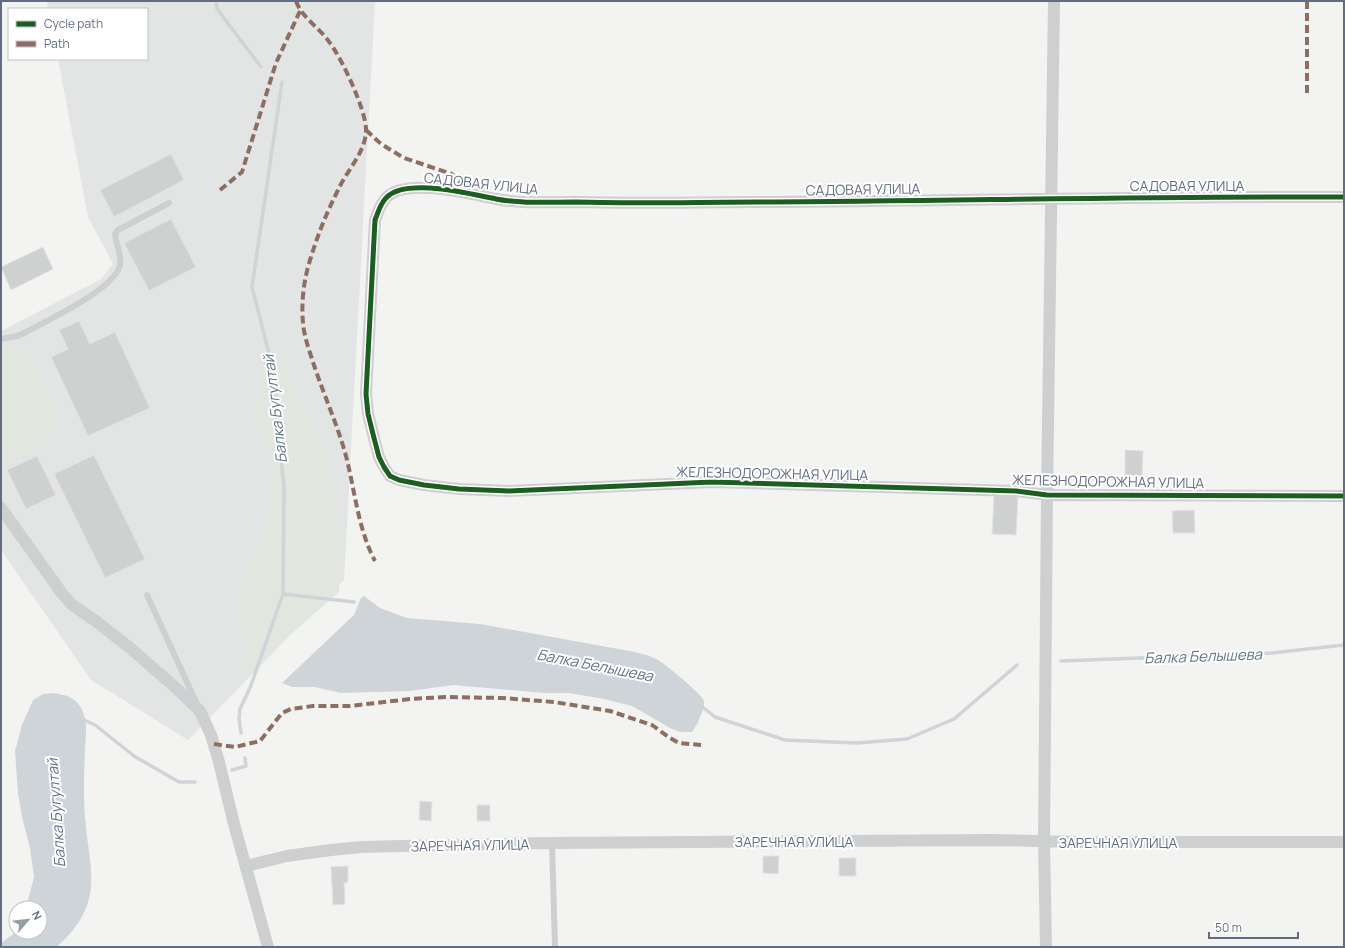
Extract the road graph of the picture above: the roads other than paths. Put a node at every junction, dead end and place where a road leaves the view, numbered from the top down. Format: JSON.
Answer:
{"nodes":[{"id":1,"x":1054,"y":1,"type":"edge"},
{"id":2,"x":1344,"y":197,"type":"edge"},
{"id":3,"x":386,"y":198,"type":"joint"},
{"id":4,"x":1051,"y":199,"type":"junction"},
{"id":5,"x":169,"y":203,"type":"dead end"},
{"id":6,"x":1,"y":339,"type":"edge"},
{"id":7,"x":1047,"y":495,"type":"junction"},
{"id":8,"x":1344,"y":496,"type":"edge"},
{"id":9,"x":1,"y":508,"type":"edge"},
{"id":10,"x":147,"y":595,"type":"dead end"},
{"id":11,"x":200,"y":711,"type":"junction"},
{"id":12,"x":1044,"y":841,"type":"junction"},
{"id":13,"x":1344,"y":842,"type":"edge"},
{"id":14,"x":552,"y":843,"type":"junction"},
{"id":15,"x":246,"y":866,"type":"junction"},
{"id":16,"x":268,"y":947,"type":"edge"},
{"id":17,"x":555,"y":947,"type":"edge"},
{"id":18,"x":1046,"y":947,"type":"edge"}],
"edges":[{"from":1,"to":4,"type":"street"},
{"from":2,"to":4,"type":"street","name":"САДОВАЯ УЛИЦА"},
{"from":3,"to":4,"type":"street","name":"САДОВАЯ УЛИЦА"},
{"from":3,"to":7,"type":"street","name":"ЖЕЛЕЗНОДОРОЖНАЯ УЛИЦА"},
{"from":4,"to":7,"type":"street"},
{"from":5,"to":6,"type":"lane"},
{"from":7,"to":8,"type":"street","name":"ЖЕЛЕЗНОДОРОЖНАЯ УЛИЦА"},
{"from":7,"to":12,"type":"street"},
{"from":9,"to":11,"type":"street"},
{"from":10,"to":11,"type":"lane"},
{"from":11,"to":15,"type":"street"},
{"from":12,"to":13,"type":"street","name":"ЗАРЕЧНАЯ УЛИЦА"},
{"from":12,"to":14,"type":"street","name":"ЗАРЕЧНАЯ УЛИЦА"},
{"from":12,"to":18,"type":"street"},
{"from":14,"to":15,"type":"street","name":"ЗАРЕЧНАЯ УЛИЦА"},
{"from":14,"to":17,"type":"lane"},
{"from":15,"to":16,"type":"street"}]}
